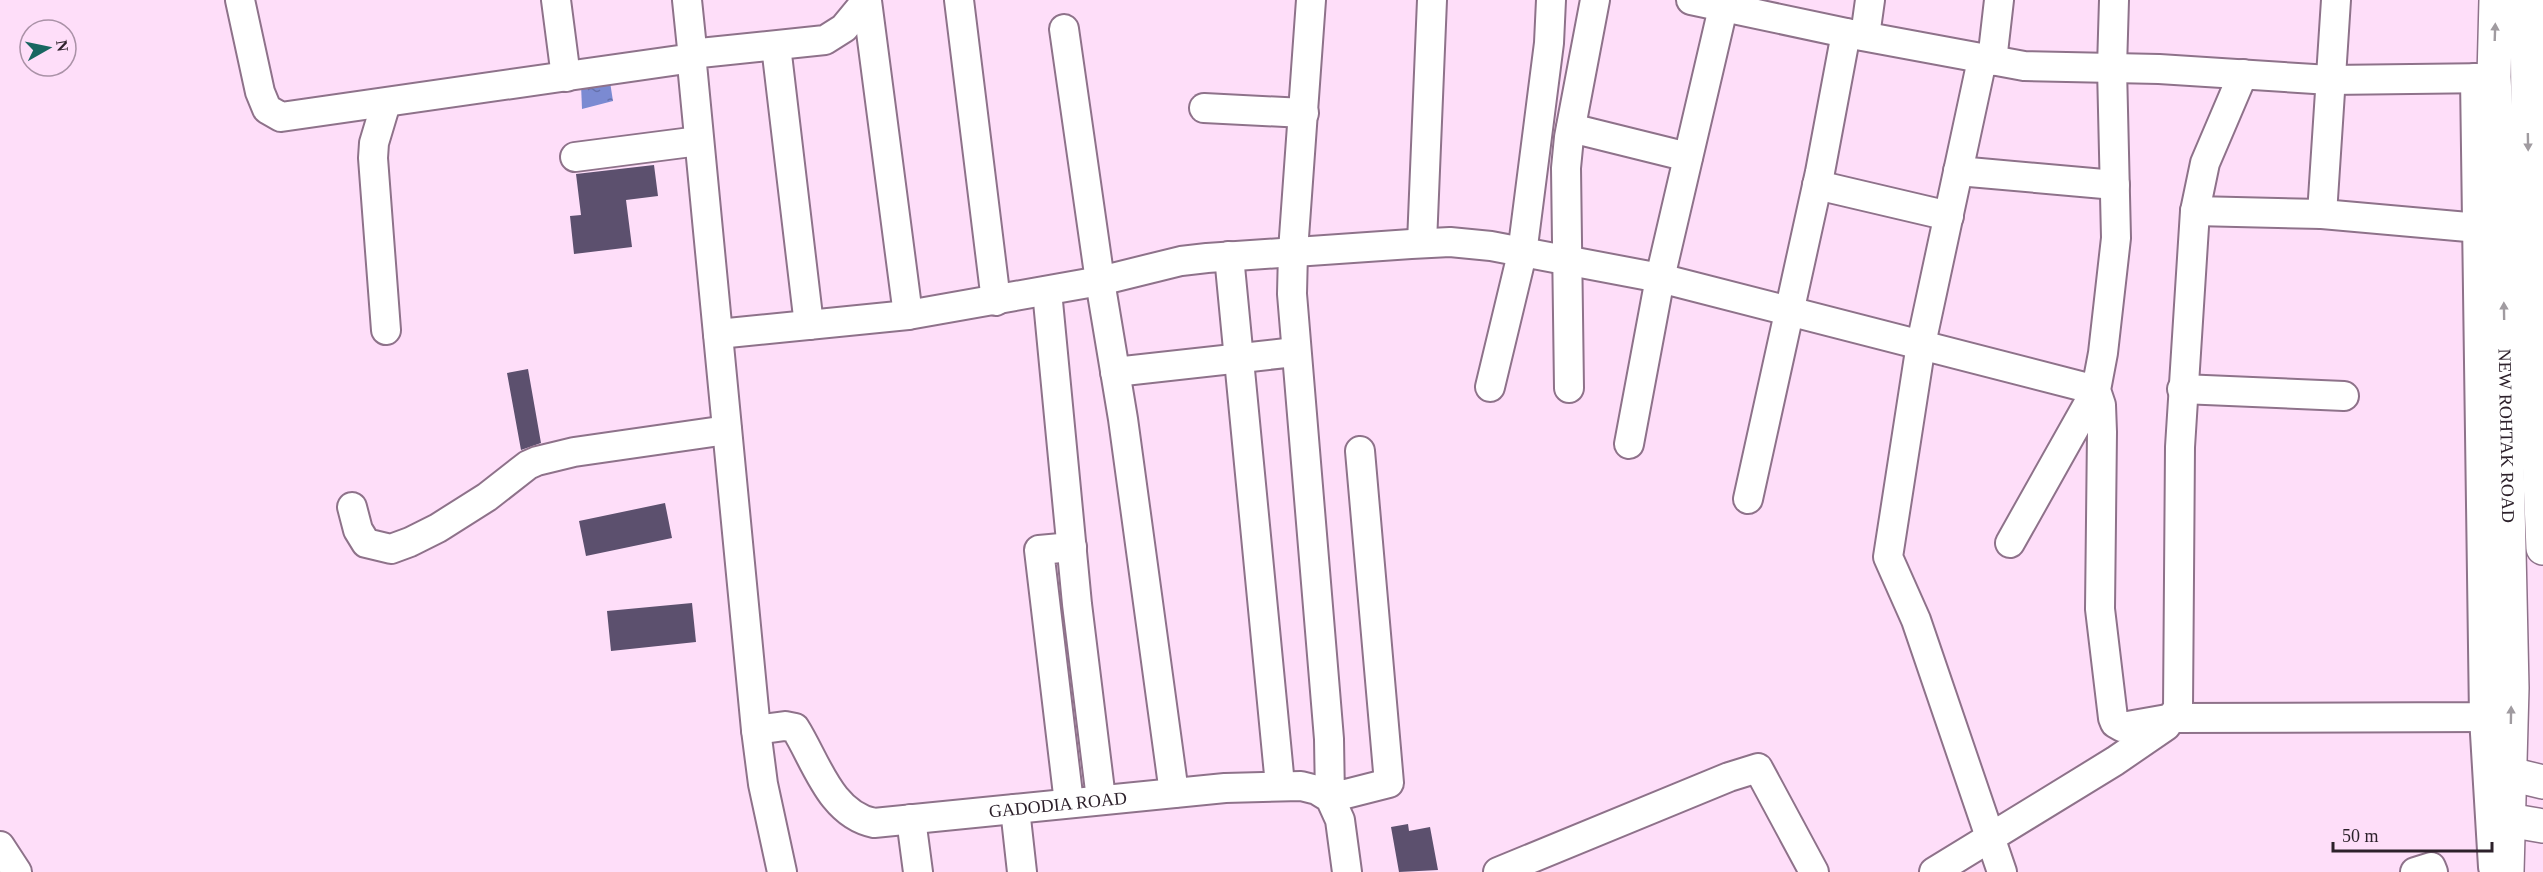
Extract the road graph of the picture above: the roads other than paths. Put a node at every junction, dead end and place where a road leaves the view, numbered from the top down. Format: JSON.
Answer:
{"nodes":[{"id":1,"x":240,"y":0,"type":"edge"},
{"id":2,"x":556,"y":0,"type":"edge"},
{"id":3,"x":687,"y":0,"type":"edge"},
{"id":4,"x":959,"y":0,"type":"edge"},
{"id":5,"x":1311,"y":0,"type":"edge"},
{"id":6,"x":1432,"y":0,"type":"edge"},
{"id":7,"x":1551,"y":0,"type":"edge"},
{"id":8,"x":1595,"y":0,"type":"edge"},
{"id":9,"x":1691,"y":0,"type":"edge"},
{"id":10,"x":1870,"y":0,"type":"edge"},
{"id":11,"x":1999,"y":0,"type":"edge"},
{"id":12,"x":2114,"y":0,"type":"edge"},
{"id":13,"x":2336,"y":0,"type":"edge"},
{"id":14,"x":2496,"y":0,"type":"edge"},
{"id":15,"x":2527,"y":0,"type":"edge"},
{"id":16,"x":867,"y":1,"type":"edge"},
{"id":17,"x":1728,"y":6,"type":"edge"},
{"id":18,"x":1064,"y":29,"type":"dead end"},
{"id":19,"x":1855,"y":35,"type":"junction"},
{"id":20,"x":776,"y":46,"type":"junction"},
{"id":21,"x":693,"y":58,"type":"junction"},
{"id":22,"x":1987,"y":61,"type":"junction"},
{"id":23,"x":2112,"y":68,"type":"junction"},
{"id":24,"x":2242,"y":74,"type":"junction"},
{"id":25,"x":566,"y":77,"type":"junction"},
{"id":26,"x":2484,"y":78,"type":"junction"},
{"id":27,"x":2330,"y":80,"type":"junction"},
{"id":28,"x":2533,"y":97,"type":"edge"},
{"id":29,"x":386,"y":103,"type":"junction"},
{"id":30,"x":1204,"y":108,"type":"dead end"},
{"id":31,"x":1304,"y":113,"type":"junction"},
{"id":32,"x":1571,"y":128,"type":"junction"},
{"id":33,"x":699,"y":141,"type":"junction"},
{"id":34,"x":1688,"y":157,"type":"junction"},
{"id":35,"x":575,"y":158,"type":"dead end"},
{"id":36,"x":1958,"y":171,"type":"junction"},
{"id":37,"x":1817,"y":185,"type":"junction"},
{"id":38,"x":2115,"y":185,"type":"junction"},
{"id":39,"x":2195,"y":211,"type":"junction"},
{"id":40,"x":2322,"y":214,"type":"junction"},
{"id":41,"x":1949,"y":216,"type":"junction"},
{"id":42,"x":2479,"y":228,"type":"junction"},
{"id":43,"x":1422,"y":243,"type":"junction"},
{"id":44,"x":1293,"y":251,"type":"junction"},
{"id":45,"x":1522,"y":254,"type":"junction"},
{"id":46,"x":1229,"y":256,"type":"junction"},
{"id":47,"x":1566,"y":262,"type":"junction"},
{"id":48,"x":1659,"y":278,"type":"junction"},
{"id":49,"x":1100,"y":281,"type":"junction"},
{"id":50,"x":1047,"y":291,"type":"junction"},
{"id":51,"x":996,"y":301,"type":"junction"},
{"id":52,"x":1788,"y":312,"type":"junction"},
{"id":53,"x":908,"y":315,"type":"junction"},
{"id":54,"x":809,"y":325,"type":"junction"},
{"id":55,"x":386,"y":330,"type":"dead end"},
{"id":56,"x":718,"y":334,"type":"junction"},
{"id":57,"x":1921,"y":344,"type":"junction"},
{"id":58,"x":1296,"y":352,"type":"junction"},
{"id":59,"x":1238,"y":359,"type":"junction"},
{"id":60,"x":1115,"y":372,"type":"junction"},
{"id":61,"x":1490,"y":387,"type":"dead end"},
{"id":62,"x":1569,"y":388,"type":"dead end"},
{"id":63,"x":2182,"y":389,"type":"junction"},
{"id":64,"x":2096,"y":390,"type":"junction"},
{"id":65,"x":2344,"y":396,"type":"dead end"},
{"id":66,"x":727,"y":430,"type":"junction"},
{"id":67,"x":1629,"y":444,"type":"dead end"},
{"id":68,"x":1360,"y":451,"type":"dead end"},
{"id":69,"x":1748,"y":499,"type":"dead end"},
{"id":70,"x":352,"y":507,"type":"dead end"},
{"id":71,"x":2010,"y":543,"type":"dead end"},
{"id":72,"x":1072,"y":546,"type":"junction"},
{"id":73,"x":2543,"y":548,"type":"edge"},
{"id":74,"x":2484,"y":717,"type":"junction"},
{"id":75,"x":2173,"y":718,"type":"junction"},
{"id":76,"x":756,"y":730,"type":"junction"},
{"id":77,"x":2510,"y":774,"type":"junction"},
{"id":78,"x":2543,"y":782,"type":"edge"},
{"id":79,"x":1280,"y":785,"type":"junction"},
{"id":80,"x":1174,"y":793,"type":"junction"},
{"id":81,"x":1330,"y":798,"type":"junction"},
{"id":82,"x":1101,"y":799,"type":"junction"},
{"id":83,"x":1069,"y":803,"type":"junction"},
{"id":84,"x":1014,"y":809,"type":"junction"},
{"id":85,"x":911,"y":819,"type":"junction"},
{"id":86,"x":2508,"y":820,"type":"junction"},
{"id":87,"x":2543,"y":826,"type":"edge"},
{"id":88,"x":1991,"y":837,"type":"junction"},
{"id":89,"x":0,"y":846,"type":"edge"},
{"id":90,"x":17,"y":872,"type":"edge"},
{"id":91,"x":782,"y":872,"type":"edge"},
{"id":92,"x":918,"y":872,"type":"edge"},
{"id":93,"x":1022,"y":872,"type":"edge"},
{"id":94,"x":1347,"y":872,"type":"edge"},
{"id":95,"x":1498,"y":872,"type":"edge"},
{"id":96,"x":1814,"y":872,"type":"edge"},
{"id":97,"x":1934,"y":872,"type":"edge"},
{"id":98,"x":2002,"y":872,"type":"edge"},
{"id":99,"x":2493,"y":872,"type":"edge"},
{"id":100,"x":2507,"y":872,"type":"edge"}],
"edges":[{"from":1,"to":29,"type":"street"},
{"from":2,"to":25,"type":"street"},
{"from":3,"to":21,"type":"street"},
{"from":4,"to":51,"type":"street"},
{"from":5,"to":31,"type":"street"},
{"from":6,"to":43,"type":"street"},
{"from":7,"to":45,"type":"street"},
{"from":8,"to":32,"type":"street"},
{"from":9,"to":17,"type":"street"},
{"from":10,"to":19,"type":"street"},
{"from":11,"to":22,"type":"street"},
{"from":12,"to":23,"type":"street"},
{"from":13,"to":27,"type":"street"},
{"from":26,"to":14,"type":"main road","name":"NEW ROHTAK ROAD","one_way":true},
{"from":15,"to":28,"type":"main road","name":"NEW ROHTAK ROAD"},
{"from":16,"to":20,"type":"street"},
{"from":16,"to":53,"type":"street"},
{"from":17,"to":19,"type":"street"},
{"from":17,"to":34,"type":"street"},
{"from":18,"to":49,"type":"street"},
{"from":19,"to":22,"type":"street"},
{"from":19,"to":37,"type":"street"},
{"from":20,"to":21,"type":"street"},
{"from":20,"to":54,"type":"street"},
{"from":21,"to":25,"type":"street"},
{"from":21,"to":33,"type":"street"},
{"from":22,"to":23,"type":"street"},
{"from":22,"to":36,"type":"street"},
{"from":23,"to":24,"type":"street"},
{"from":23,"to":38,"type":"street"},
{"from":24,"to":27,"type":"street"},
{"from":24,"to":39,"type":"street"},
{"from":25,"to":29,"type":"street"},
{"from":26,"to":27,"type":"street"},
{"from":26,"to":28,"type":"street"},
{"from":26,"to":42,"type":"street"},
{"from":77,"to":26,"type":"main road","name":"NEW ROHTAK ROAD","one_way":true},
{"from":27,"to":40,"type":"street"},
{"from":28,"to":73,"type":"main road","name":"NEW ROHTAK ROAD","one_way":true},
{"from":29,"to":55,"type":"street"},
{"from":30,"to":31,"type":"street"},
{"from":31,"to":44,"type":"street"},
{"from":32,"to":34,"type":"street"},
{"from":32,"to":47,"type":"street"},
{"from":33,"to":35,"type":"street"},
{"from":33,"to":56,"type":"street"},
{"from":34,"to":48,"type":"street"},
{"from":36,"to":38,"type":"street"},
{"from":36,"to":41,"type":"street"},
{"from":37,"to":41,"type":"street"},
{"from":37,"to":52,"type":"street"},
{"from":38,"to":64,"type":"street"},
{"from":39,"to":40,"type":"street"},
{"from":39,"to":63,"type":"street"},
{"from":40,"to":42,"type":"street"},
{"from":41,"to":57,"type":"street"},
{"from":42,"to":74,"type":"street"},
{"from":43,"to":44,"type":"street"},
{"from":43,"to":45,"type":"street"},
{"from":44,"to":46,"type":"street"},
{"from":44,"to":58,"type":"street"},
{"from":45,"to":47,"type":"street"},
{"from":45,"to":61,"type":"street"},
{"from":46,"to":49,"type":"street"},
{"from":46,"to":59,"type":"street"},
{"from":47,"to":48,"type":"street"},
{"from":47,"to":62,"type":"street"},
{"from":48,"to":52,"type":"street"},
{"from":48,"to":67,"type":"street"},
{"from":49,"to":50,"type":"street"},
{"from":49,"to":60,"type":"street"},
{"from":50,"to":51,"type":"street"},
{"from":50,"to":72,"type":"street"},
{"from":51,"to":53,"type":"street"},
{"from":52,"to":57,"type":"street"},
{"from":52,"to":69,"type":"street"},
{"from":53,"to":54,"type":"street"},
{"from":54,"to":56,"type":"street"},
{"from":56,"to":66,"type":"street"},
{"from":57,"to":64,"type":"street"},
{"from":57,"to":88,"type":"street"},
{"from":58,"to":59,"type":"street"},
{"from":58,"to":81,"type":"street"},
{"from":59,"to":60,"type":"street"},
{"from":59,"to":79,"type":"street"},
{"from":60,"to":80,"type":"street"},
{"from":63,"to":65,"type":"street"},
{"from":63,"to":75,"type":"street"},
{"from":64,"to":71,"type":"street"},
{"from":64,"to":75,"type":"street"},
{"from":66,"to":70,"type":"street"},
{"from":66,"to":76,"type":"street"},
{"from":68,"to":81,"type":"street"},
{"from":72,"to":82,"type":"street"},
{"from":72,"to":83,"type":"street"},
{"from":74,"to":75,"type":"street"},
{"from":74,"to":99,"type":"street"},
{"from":75,"to":88,"type":"street"},
{"from":76,"to":85,"type":"street","name":"GADODIA ROAD"},
{"from":76,"to":91,"type":"street"},
{"from":77,"to":78,"type":"main road"},
{"from":77,"to":86,"type":"main road","name":"NEW ROHTAK ROAD"},
{"from":79,"to":80,"type":"street","name":"GADODIA ROAD"},
{"from":79,"to":81,"type":"street","name":"GADODIA ROAD"},
{"from":80,"to":82,"type":"street","name":"GADODIA ROAD"},
{"from":81,"to":94,"type":"street"},
{"from":82,"to":83,"type":"street","name":"GADODIA ROAD"},
{"from":83,"to":84,"type":"street","name":"GADODIA ROAD"},
{"from":84,"to":85,"type":"street","name":"GADODIA ROAD"},
{"from":84,"to":93,"type":"street"},
{"from":85,"to":92,"type":"street"},
{"from":86,"to":87,"type":"main road"},
{"from":86,"to":100,"type":"main road","name":"NEW ROHTAK ROAD"},
{"from":88,"to":97,"type":"street"},
{"from":88,"to":98,"type":"street"},
{"from":89,"to":90,"type":"street"},
{"from":95,"to":96,"type":"street"}]}
